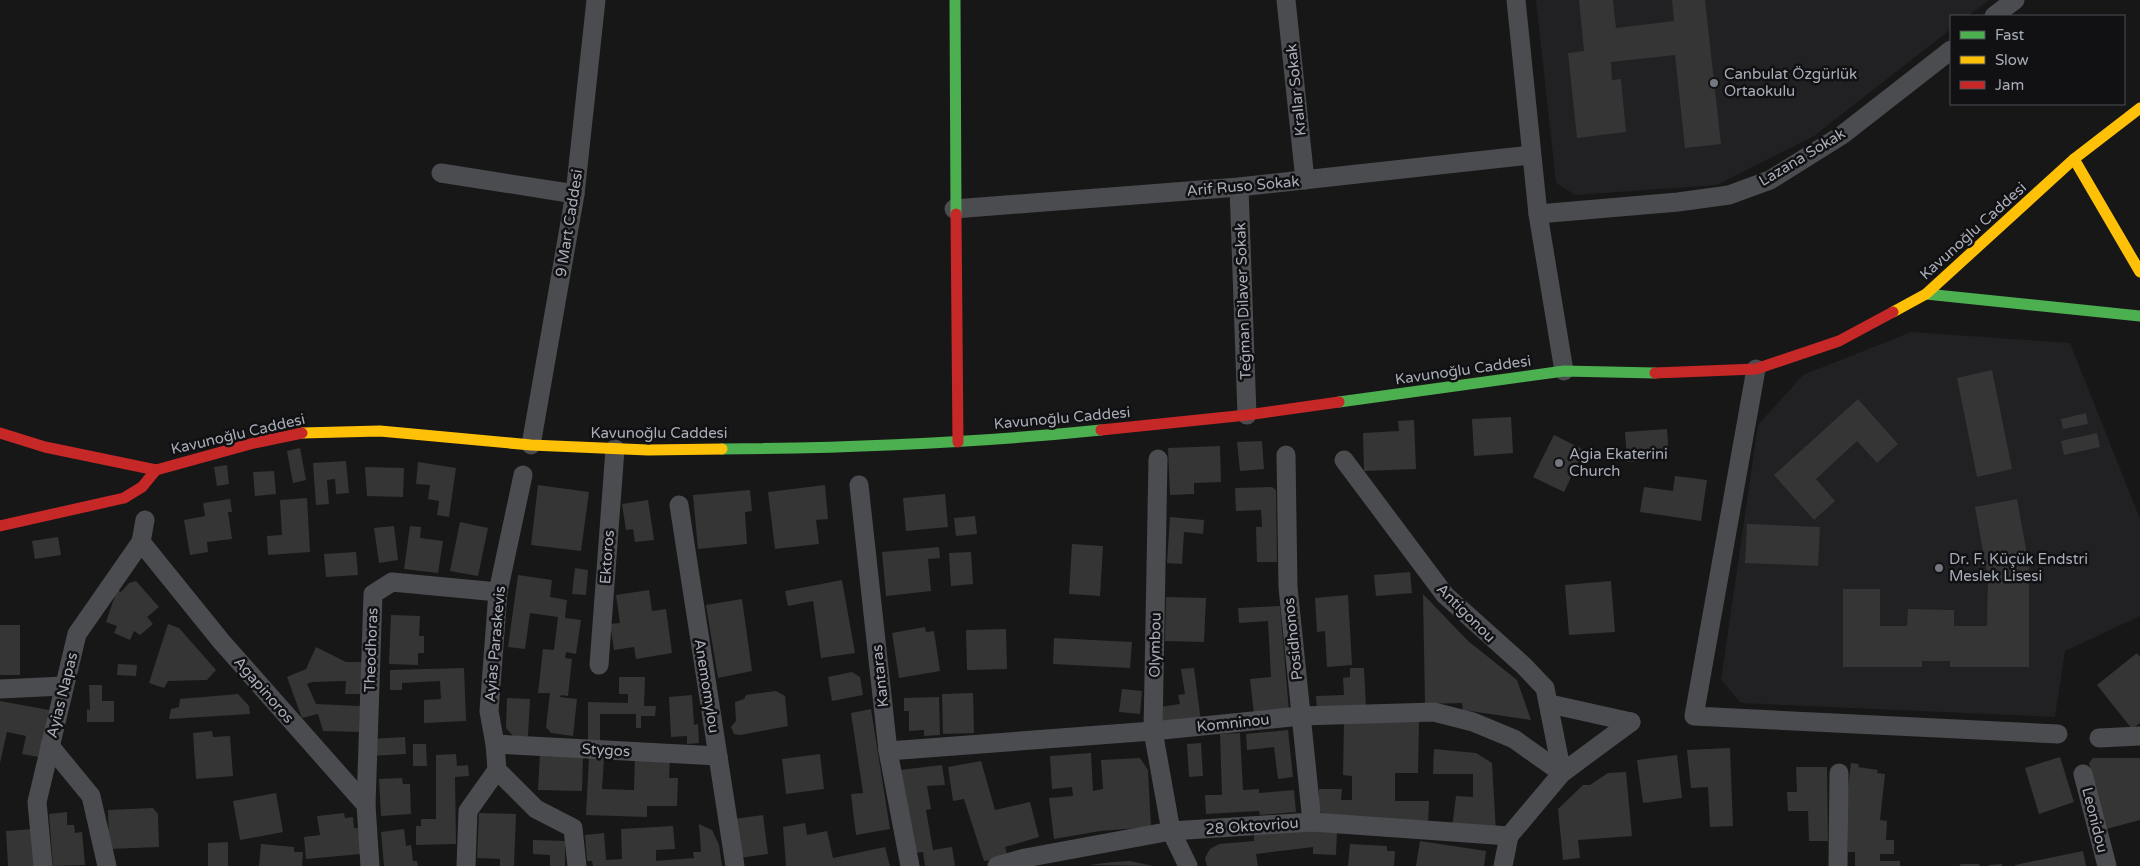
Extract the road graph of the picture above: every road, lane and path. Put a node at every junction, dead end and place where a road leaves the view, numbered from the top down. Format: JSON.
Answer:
{"nodes":[{"id":1,"x":596,"y":0,"type":"edge"},
{"id":2,"x":955,"y":0,"type":"edge"},
{"id":3,"x":1286,"y":0,"type":"edge"},
{"id":4,"x":1516,"y":0,"type":"edge"},
{"id":5,"x":2015,"y":0,"type":"edge"},
{"id":6,"x":1995,"y":15,"type":"edge"},
{"id":7,"x":1950,"y":51,"type":"edge"},
{"id":8,"x":2140,"y":108,"type":"edge"},
{"id":9,"x":1530,"y":155,"type":"junction"},
{"id":10,"x":2074,"y":159,"type":"junction"},
{"id":11,"x":441,"y":173,"type":"dead end"},
{"id":12,"x":1305,"y":180,"type":"junction"},
{"id":13,"x":1238,"y":187,"type":"junction"},
{"id":14,"x":575,"y":194,"type":"junction"},
{"id":15,"x":954,"y":209,"type":"junction"},
{"id":16,"x":1538,"y":214,"type":"junction"},
{"id":17,"x":2140,"y":272,"type":"edge"},
{"id":18,"x":1926,"y":294,"type":"junction"},
{"id":19,"x":2140,"y":316,"type":"edge"},
{"id":20,"x":1756,"y":369,"type":"junction"},
{"id":21,"x":1564,"y":371,"type":"junction"},
{"id":22,"x":1247,"y":414,"type":"junction"},
{"id":23,"x":0,"y":433,"type":"edge"},
{"id":24,"x":958,"y":442,"type":"junction"},
{"id":25,"x":531,"y":445,"type":"junction"},
{"id":26,"x":615,"y":449,"type":"junction"},
{"id":27,"x":1286,"y":455,"type":"dead end"},
{"id":28,"x":1158,"y":459,"type":"dead end"},
{"id":29,"x":1344,"y":460,"type":"dead end"},
{"id":30,"x":156,"y":470,"type":"junction"},
{"id":31,"x":523,"y":475,"type":"dead end"},
{"id":32,"x":859,"y":485,"type":"dead end"},
{"id":33,"x":679,"y":505,"type":"dead end"},
{"id":34,"x":144,"y":520,"type":"dead end"},
{"id":35,"x":0,"y":526,"type":"edge"},
{"id":36,"x":140,"y":542,"type":"junction"},
{"id":37,"x":498,"y":592,"type":"junction"},
{"id":38,"x":599,"y":665,"type":"dead end"},
{"id":39,"x":64,"y":686,"type":"junction"},
{"id":40,"x":0,"y":689,"type":"edge"},
{"id":41,"x":1550,"y":704,"type":"junction"},
{"id":42,"x":1301,"y":716,"type":"junction"},
{"id":43,"x":1153,"y":731,"type":"junction"},
{"id":44,"x":2058,"y":734,"type":"dead end"},
{"id":45,"x":2140,"y":736,"type":"edge"},
{"id":46,"x":2099,"y":738,"type":"dead end"},
{"id":47,"x":495,"y":744,"type":"junction"},
{"id":48,"x":50,"y":746,"type":"junction"},
{"id":49,"x":888,"y":751,"type":"junction"},
{"id":50,"x":718,"y":756,"type":"junction"},
{"id":51,"x":497,"y":770,"type":"junction"},
{"id":52,"x":1562,"y":773,"type":"junction"},
{"id":53,"x":1839,"y":773,"type":"dead end"},
{"id":54,"x":2083,"y":774,"type":"dead end"},
{"id":55,"x":366,"y":805,"type":"junction"},
{"id":56,"x":1312,"y":822,"type":"junction"},
{"id":57,"x":1171,"y":831,"type":"junction"},
{"id":58,"x":1509,"y":836,"type":"junction"},
{"id":59,"x":43,"y":866,"type":"edge"},
{"id":60,"x":108,"y":866,"type":"edge"},
{"id":61,"x":370,"y":866,"type":"edge"},
{"id":62,"x":466,"y":866,"type":"edge"},
{"id":63,"x":577,"y":866,"type":"edge"},
{"id":64,"x":735,"y":866,"type":"edge"},
{"id":65,"x":910,"y":866,"type":"edge"},
{"id":66,"x":997,"y":866,"type":"edge"},
{"id":67,"x":1188,"y":866,"type":"edge"},
{"id":68,"x":1503,"y":866,"type":"edge"},
{"id":69,"x":1838,"y":866,"type":"edge"},
{"id":70,"x":2107,"y":866,"type":"edge"}],
"edges":[{"from":1,"to":14,"type":"street","name":"9 Mart Caddesi"},
{"from":2,"to":15,"type":"main road"},
{"from":3,"to":12,"type":"street","name":"Krallar Sokak"},
{"from":4,"to":9,"type":"street"},
{"from":5,"to":6,"type":"street"},
{"from":7,"to":16,"type":"street","name":"Lazana Sokak"},
{"from":8,"to":10,"type":"main road","name":"Kavunoğlu Caddesi"},
{"from":9,"to":12,"type":"street","name":"Arif Ruso Sokak"},
{"from":9,"to":16,"type":"street"},
{"from":10,"to":17,"type":"main road"},
{"from":10,"to":18,"type":"main road","name":"Kavunoğlu Caddesi"},
{"from":11,"to":14,"type":"street"},
{"from":12,"to":13,"type":"street","name":"Arif Ruso Sokak"},
{"from":13,"to":15,"type":"street","name":"Arif Ruso Sokak"},
{"from":13,"to":22,"type":"street","name":"Teğman Dilaver Sokak"},
{"from":14,"to":25,"type":"street","name":"9 Mart Caddesi"},
{"from":15,"to":24,"type":"main road"},
{"from":16,"to":21,"type":"street"},
{"from":18,"to":19,"type":"main road"},
{"from":18,"to":20,"type":"main road","name":"Kavunoğlu Caddesi"},
{"from":20,"to":21,"type":"main road","name":"Kavunoğlu Caddesi"},
{"from":20,"to":44,"type":"street"},
{"from":21,"to":22,"type":"main road","name":"Kavunoğlu Caddesi"},
{"from":22,"to":24,"type":"main road","name":"Kavunoğlu Caddesi"},
{"from":23,"to":30,"type":"main road"},
{"from":24,"to":26,"type":"main road","name":"Kavunoğlu Caddesi"},
{"from":25,"to":26,"type":"main road","name":"Kavunoğlu Caddesi"},
{"from":25,"to":30,"type":"main road","name":"Kavunoğlu Caddesi"},
{"from":26,"to":38,"type":"street","name":"Ektoros"},
{"from":27,"to":42,"type":"street","name":"Posidhonos"},
{"from":28,"to":43,"type":"street","name":"Olymbou"},
{"from":29,"to":41,"type":"street","name":"Antigonou"},
{"from":30,"to":35,"type":"main road","name":"Kavunoğlu Caddesi"},
{"from":31,"to":37,"type":"street","name":"Ayias Paraskevis"},
{"from":32,"to":49,"type":"street","name":"Kantaras"},
{"from":33,"to":50,"type":"street","name":"Anemomylou"},
{"from":34,"to":36,"type":"street"},
{"from":36,"to":39,"type":"street","name":"Ayias Napas"},
{"from":36,"to":55,"type":"street","name":"Agapinoros"},
{"from":37,"to":47,"type":"street","name":"Ayias Paraskevis"},
{"from":37,"to":55,"type":"street","name":"Theodhoras"},
{"from":39,"to":40,"type":"street"},
{"from":39,"to":48,"type":"street","name":"Ayias Napas"},
{"from":41,"to":52,"type":"street","name":"Antigonou"},
{"from":41,"to":52,"type":"street"},
{"from":42,"to":43,"type":"street","name":"Komninou"},
{"from":42,"to":52,"type":"street","name":"Komninou"},
{"from":42,"to":56,"type":"street","name":"Posidhonos"},
{"from":43,"to":49,"type":"street","name":"Komninou"},
{"from":43,"to":57,"type":"street","name":"Olymbou"},
{"from":45,"to":46,"type":"street"},
{"from":47,"to":50,"type":"street","name":"Stygos"},
{"from":47,"to":51,"type":"street","name":"Ayias Paraskevis"},
{"from":48,"to":59,"type":"street","name":"Ayias Napas"},
{"from":48,"to":60,"type":"street"},
{"from":49,"to":65,"type":"street","name":"Kantaras"},
{"from":50,"to":64,"type":"street","name":"Anemomylou"},
{"from":51,"to":62,"type":"street"},
{"from":51,"to":63,"type":"street"},
{"from":52,"to":58,"type":"street"},
{"from":53,"to":69,"type":"street"},
{"from":54,"to":70,"type":"street","name":"Leonidou"},
{"from":55,"to":61,"type":"street"},
{"from":56,"to":57,"type":"street","name":"28 Oktovriou"},
{"from":56,"to":58,"type":"street","name":"28 Oktovriou"},
{"from":57,"to":66,"type":"street","name":"28 Oktovriou"},
{"from":57,"to":67,"type":"street","name":"Olymbou"},
{"from":58,"to":68,"type":"street"}]}
